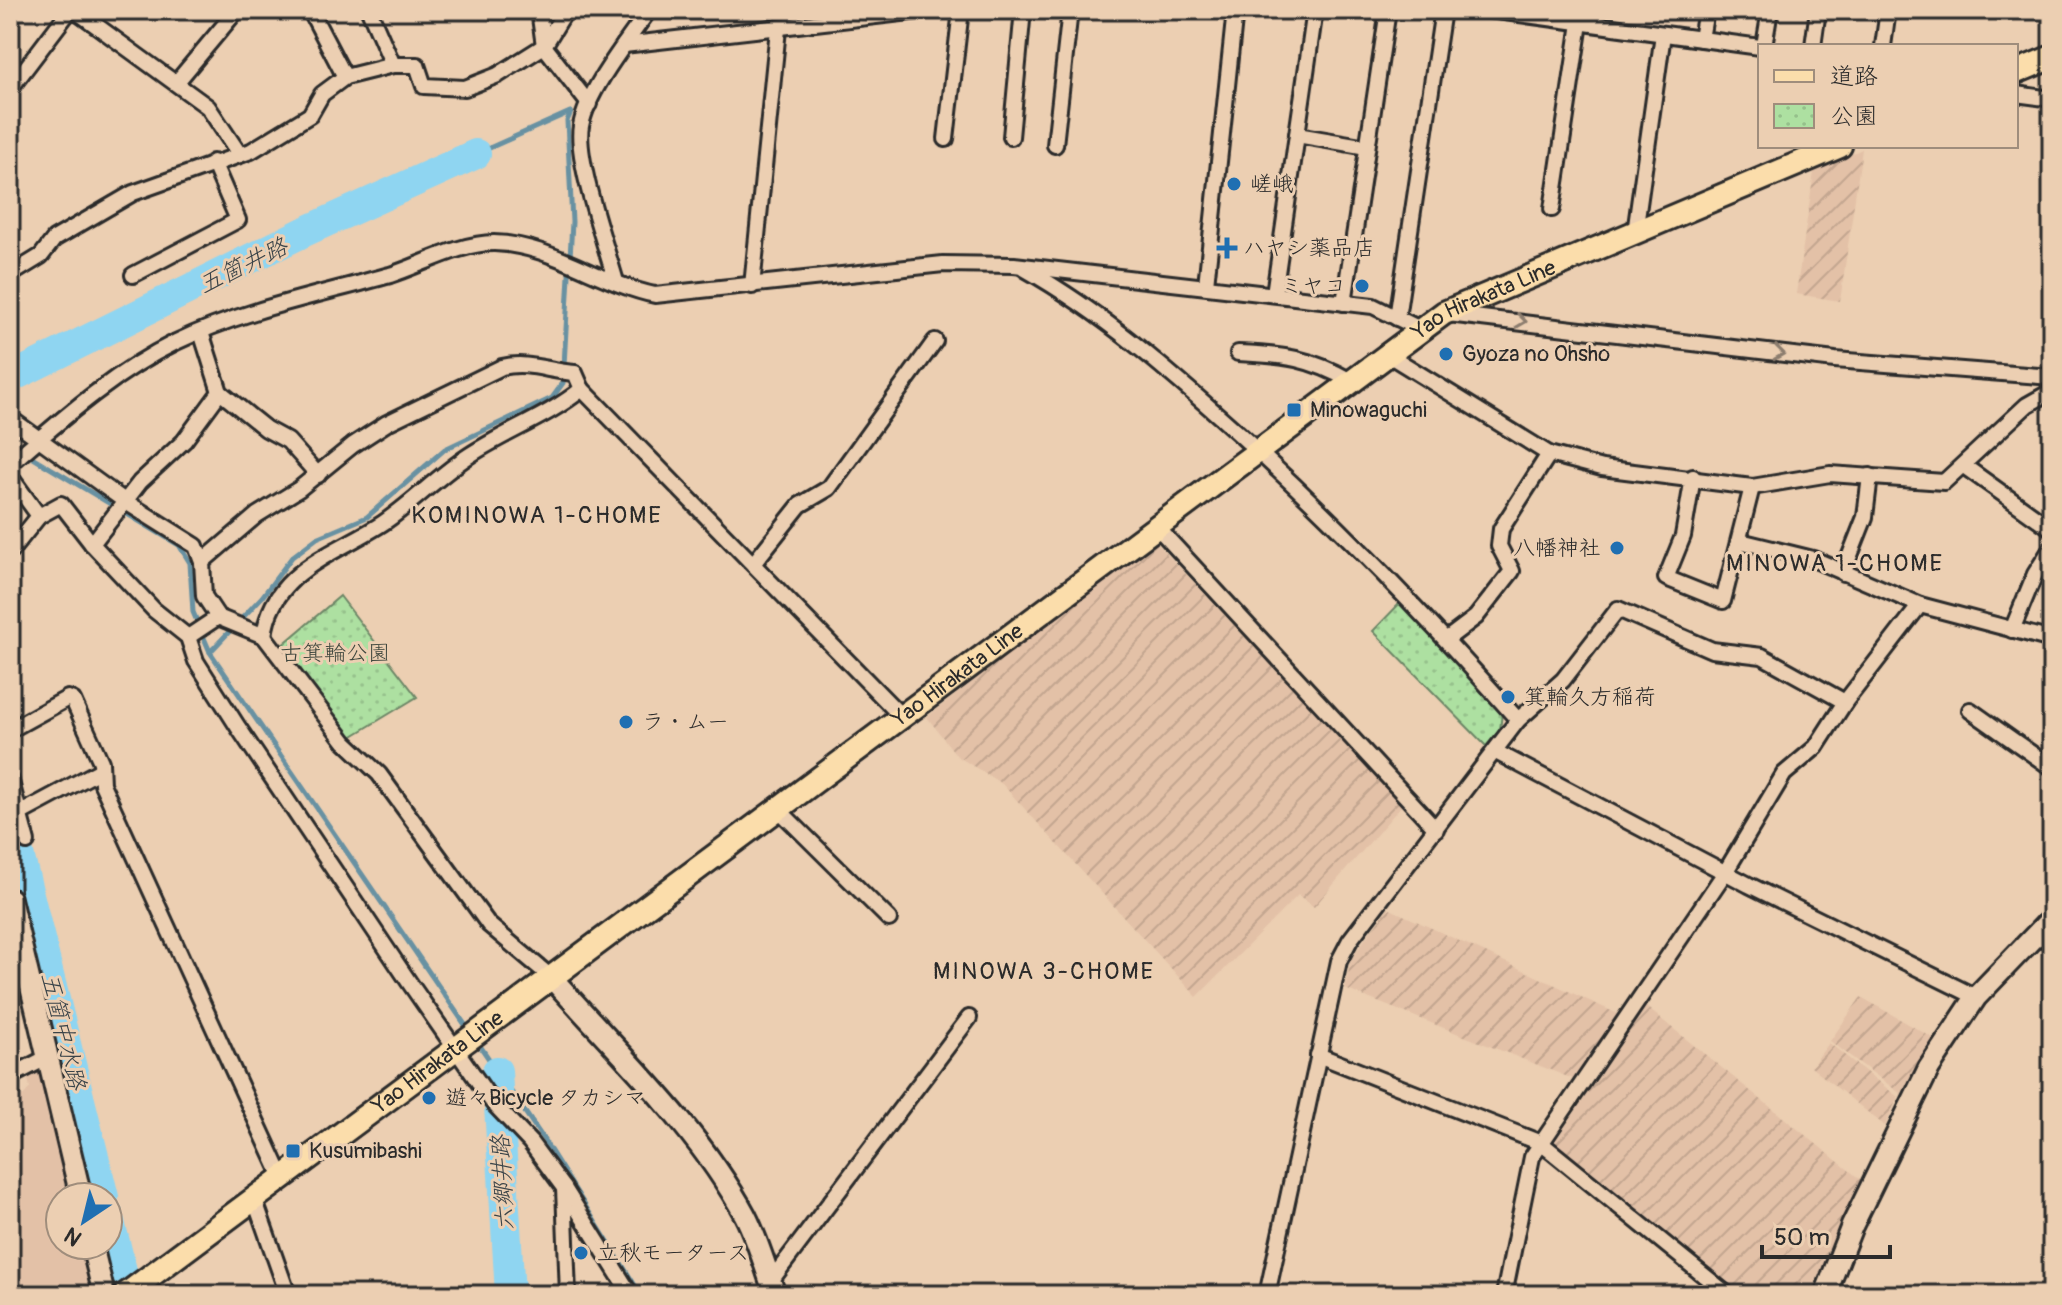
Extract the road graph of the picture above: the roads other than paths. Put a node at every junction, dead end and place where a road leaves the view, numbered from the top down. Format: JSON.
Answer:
{"nodes":[{"id":1,"x":73,"y":10,"type":"edge"},
{"id":2,"x":237,"y":10,"type":"edge"},
{"id":3,"x":310,"y":10,"type":"edge"},
{"id":4,"x":369,"y":10,"type":"edge"},
{"id":5,"x":539,"y":10,"type":"edge"},
{"id":6,"x":566,"y":10,"type":"edge"},
{"id":7,"x":649,"y":10,"type":"edge"},
{"id":8,"x":928,"y":10,"type":"edge"},
{"id":9,"x":961,"y":10,"type":"edge"},
{"id":10,"x":1023,"y":10,"type":"edge"},
{"id":11,"x":1070,"y":10,"type":"edge"},
{"id":12,"x":1235,"y":10,"type":"edge"},
{"id":13,"x":1315,"y":10,"type":"edge"},
{"id":14,"x":1388,"y":10,"type":"edge"},
{"id":15,"x":1443,"y":10,"type":"edge"},
{"id":16,"x":1489,"y":10,"type":"edge"},
{"id":17,"x":1706,"y":10,"type":"edge"},
{"id":18,"x":1770,"y":10,"type":"edge"},
{"id":19,"x":1818,"y":10,"type":"edge"},
{"id":20,"x":1888,"y":10,"type":"edge"},
{"id":21,"x":1559,"y":15,"type":"edge"},
{"id":22,"x":1580,"y":23,"type":"junction"},
{"id":23,"x":778,"y":29,"type":"junction"},
{"id":24,"x":1663,"y":34,"type":"junction"},
{"id":25,"x":1701,"y":39,"type":"junction"},
{"id":26,"x":1763,"y":44,"type":"edge"},
{"id":27,"x":1813,"y":44,"type":"edge"},
{"id":28,"x":1883,"y":44,"type":"edge"},
{"id":29,"x":624,"y":45,"type":"junction"},
{"id":30,"x":544,"y":46,"type":"junction"},
{"id":31,"x":1758,"y":46,"type":"edge"},
{"id":32,"x":2052,"y":57,"type":"edge"},
{"id":33,"x":393,"y":65,"type":"junction"},
{"id":34,"x":2018,"y":71,"type":"edge"},
{"id":35,"x":345,"y":77,"type":"junction"},
{"id":36,"x":176,"y":83,"type":"junction"},
{"id":37,"x":10,"y":89,"type":"edge"},
{"id":38,"x":2018,"y":94,"type":"edge"},
{"id":39,"x":2052,"y":99,"type":"edge"},
{"id":40,"x":589,"y":104,"type":"junction"},
{"id":41,"x":1297,"y":135,"type":"junction"},
{"id":42,"x":1011,"y":137,"type":"dead end"},
{"id":43,"x":946,"y":139,"type":"dead end"},
{"id":44,"x":1055,"y":145,"type":"dead end"},
{"id":45,"x":1367,"y":147,"type":"junction"},
{"id":46,"x":1835,"y":148,"type":"edge"},
{"id":47,"x":240,"y":155,"type":"junction"},
{"id":48,"x":213,"y":162,"type":"junction"},
{"id":49,"x":1552,"y":209,"type":"dead end"},
{"id":50,"x":1635,"y":233,"type":"junction"},
{"id":51,"x":1019,"y":265,"type":"junction"},
{"id":52,"x":10,"y":275,"type":"edge"},
{"id":53,"x":133,"y":275,"type":"dead end"},
{"id":54,"x":616,"y":282,"type":"junction"},
{"id":55,"x":1206,"y":285,"type":"junction"},
{"id":56,"x":752,"y":286,"type":"junction"},
{"id":57,"x":1274,"y":294,"type":"junction"},
{"id":58,"x":1344,"y":303,"type":"junction"},
{"id":59,"x":1444,"y":313,"type":"junction"},
{"id":60,"x":1397,"y":318,"type":"junction"},
{"id":61,"x":1420,"y":329,"type":"junction"},
{"id":62,"x":201,"y":332,"type":"junction"},
{"id":63,"x":935,"y":341,"type":"dead end"},
{"id":64,"x":1238,"y":353,"type":"dead end"},
{"id":65,"x":1387,"y":354,"type":"junction"},
{"id":66,"x":2052,"y":377,"type":"edge"},
{"id":67,"x":1351,"y":381,"type":"junction"},
{"id":68,"x":582,"y":389,"type":"junction"},
{"id":69,"x":2052,"y":391,"type":"edge"},
{"id":70,"x":220,"y":392,"type":"junction"},
{"id":71,"x":10,"y":418,"type":"edge"},
{"id":72,"x":41,"y":438,"type":"junction"},
{"id":73,"x":1258,"y":451,"type":"junction"},
{"id":74,"x":1549,"y":454,"type":"junction"},
{"id":75,"x":10,"y":464,"type":"edge"},
{"id":76,"x":1964,"y":466,"type":"junction"},
{"id":77,"x":318,"y":475,"type":"junction"},
{"id":78,"x":10,"y":476,"type":"edge"},
{"id":79,"x":1870,"y":476,"type":"junction"},
{"id":80,"x":1693,"y":477,"type":"junction"},
{"id":81,"x":1752,"y":487,"type":"junction"},
{"id":82,"x":126,"y":502,"type":"junction"},
{"id":83,"x":39,"y":516,"type":"junction"},
{"id":84,"x":1157,"y":527,"type":"junction"},
{"id":85,"x":2052,"y":529,"type":"edge"},
{"id":86,"x":1740,"y":541,"type":"junction"},
{"id":87,"x":92,"y":544,"type":"junction"},
{"id":88,"x":2052,"y":547,"type":"edge"},
{"id":89,"x":10,"y":552,"type":"edge"},
{"id":90,"x":202,"y":562,"type":"junction"},
{"id":91,"x":753,"y":564,"type":"junction"},
{"id":92,"x":1843,"y":573,"type":"junction"},
{"id":93,"x":1920,"y":605,"type":"junction"},
{"id":94,"x":218,"y":617,"type":"junction"},
{"id":95,"x":2012,"y":630,"type":"junction"},
{"id":96,"x":264,"y":636,"type":"junction"},
{"id":97,"x":188,"y":637,"type":"junction"},
{"id":98,"x":1447,"y":639,"type":"junction"},
{"id":99,"x":2052,"y":640,"type":"edge"},
{"id":100,"x":1845,"y":702,"type":"junction"},
{"id":101,"x":1970,"y":710,"type":"dead end"},
{"id":102,"x":901,"y":716,"type":"junction"},
{"id":103,"x":1518,"y":720,"type":"junction"},
{"id":104,"x":10,"y":730,"type":"edge"},
{"id":105,"x":1496,"y":752,"type":"junction"},
{"id":106,"x":2052,"y":768,"type":"edge"},
{"id":107,"x":101,"y":770,"type":"junction"},
{"id":108,"x":10,"y":778,"type":"edge"},
{"id":109,"x":776,"y":807,"type":"junction"},
{"id":110,"x":19,"y":814,"type":"junction"},
{"id":111,"x":1436,"y":829,"type":"junction"},
{"id":112,"x":27,"y":842,"type":"dead end"},
{"id":113,"x":1726,"y":871,"type":"junction"},
{"id":114,"x":10,"y":899,"type":"edge"},
{"id":115,"x":2052,"y":918,"type":"edge"},
{"id":116,"x":889,"y":919,"type":"dead end"},
{"id":117,"x":2045,"y":939,"type":"edge"},
{"id":118,"x":552,"y":978,"type":"junction"},
{"id":119,"x":1976,"y":997,"type":"junction"},
{"id":120,"x":969,"y":1018,"type":"dead end"},
{"id":121,"x":458,"y":1046,"type":"junction"},
{"id":122,"x":1318,"y":1055,"type":"junction"},
{"id":123,"x":48,"y":1057,"type":"junction"},
{"id":124,"x":12,"y":1070,"type":"edge"},
{"id":125,"x":10,"y":1090,"type":"edge"},
{"id":126,"x":1541,"y":1143,"type":"junction"},
{"id":127,"x":282,"y":1177,"type":"junction"},
{"id":128,"x":77,"y":1181,"type":"edge"},
{"id":129,"x":564,"y":1188,"type":"junction"},
{"id":130,"x":254,"y":1198,"type":"junction"},
{"id":131,"x":96,"y":1261,"type":"edge"},
{"id":132,"x":773,"y":1288,"type":"edge"},
{"id":133,"x":132,"y":1290,"type":"edge"},
{"id":134,"x":104,"y":1295,"type":"edge"},
{"id":135,"x":288,"y":1295,"type":"edge"},
{"id":136,"x":568,"y":1295,"type":"edge"},
{"id":137,"x":631,"y":1295,"type":"edge"},
{"id":138,"x":1267,"y":1295,"type":"edge"},
{"id":139,"x":1504,"y":1295,"type":"edge"},
{"id":140,"x":1728,"y":1295,"type":"edge"},
{"id":141,"x":1825,"y":1295,"type":"edge"}],
"edges":[{"from":1,"to":36,"type":"street"},
{"from":1,"to":37,"type":"street"},
{"from":2,"to":36,"type":"street"},
{"from":3,"to":35,"type":"street"},
{"from":4,"to":33,"type":"street"},
{"from":5,"to":30,"type":"street"},
{"from":6,"to":30,"type":"street"},
{"from":7,"to":29,"type":"street"},
{"from":8,"to":23,"type":"street"},
{"from":9,"to":43,"type":"street"},
{"from":10,"to":42,"type":"street"},
{"from":11,"to":44,"type":"street"},
{"from":12,"to":55,"type":"street"},
{"from":13,"to":41,"type":"street"},
{"from":14,"to":45,"type":"street"},
{"from":15,"to":60,"type":"street"},
{"from":16,"to":21,"type":"street"},
{"from":17,"to":25,"type":"street"},
{"from":18,"to":26,"type":"street"},
{"from":19,"to":27,"type":"street"},
{"from":20,"to":28,"type":"street"},
{"from":21,"to":22,"type":"street"},
{"from":22,"to":24,"type":"street"},
{"from":22,"to":49,"type":"street"},
{"from":23,"to":29,"type":"street"},
{"from":23,"to":56,"type":"street"},
{"from":24,"to":25,"type":"street"},
{"from":24,"to":50,"type":"street"},
{"from":25,"to":31,"type":"street"},
{"from":29,"to":40,"type":"street"},
{"from":30,"to":33,"type":"street"},
{"from":30,"to":40,"type":"street"},
{"from":32,"to":34,"type":"main road"},
{"from":33,"to":35,"type":"street"},
{"from":35,"to":47,"type":"street"},
{"from":36,"to":47,"type":"street"},
{"from":38,"to":39,"type":"street"},
{"from":40,"to":54,"type":"street"},
{"from":41,"to":45,"type":"street"},
{"from":41,"to":57,"type":"street"},
{"from":45,"to":58,"type":"street"},
{"from":46,"to":50,"type":"main road","name":"Yao Hirakata Line"},
{"from":47,"to":48,"type":"street"},
{"from":48,"to":52,"type":"street"},
{"from":48,"to":53,"type":"street"},
{"from":50,"to":59,"type":"main road","name":"Yao Hirakata Line"},
{"from":51,"to":55,"type":"street"},
{"from":51,"to":56,"type":"street"},
{"from":51,"to":73,"type":"street"},
{"from":54,"to":56,"type":"street"},
{"from":54,"to":62,"type":"street"},
{"from":55,"to":57,"type":"street"},
{"from":57,"to":58,"type":"street"},
{"from":58,"to":60,"type":"street"},
{"from":59,"to":61,"type":"main road","name":"Yao Hirakata Line"},
{"from":59,"to":66,"type":"street","one_way":true},
{"from":60,"to":61,"type":"street"},
{"from":61,"to":65,"type":"main road","name":"Yao Hirakata Line"},
{"from":62,"to":70,"type":"street"},
{"from":62,"to":72,"type":"street"},
{"from":63,"to":91,"type":"street"},
{"from":64,"to":67,"type":"street"},
{"from":65,"to":67,"type":"main road","name":"Yao Hirakata Line"},
{"from":65,"to":74,"type":"street"},
{"from":67,"to":73,"type":"main road","name":"Yao Hirakata Line"},
{"from":68,"to":77,"type":"street"},
{"from":68,"to":91,"type":"street"},
{"from":68,"to":96,"type":"street"},
{"from":69,"to":76,"type":"street"},
{"from":70,"to":77,"type":"street"},
{"from":70,"to":82,"type":"street"},
{"from":71,"to":72,"type":"street"},
{"from":72,"to":75,"type":"street"},
{"from":72,"to":82,"type":"street"},
{"from":73,"to":84,"type":"main road","name":"Yao Hirakata Line"},
{"from":73,"to":98,"type":"street"},
{"from":74,"to":80,"type":"street"},
{"from":74,"to":98,"type":"street"},
{"from":76,"to":79,"type":"street"},
{"from":76,"to":85,"type":"street"},
{"from":77,"to":90,"type":"street"},
{"from":78,"to":83,"type":"street"},
{"from":79,"to":81,"type":"street"},
{"from":79,"to":92,"type":"street"},
{"from":80,"to":81,"type":"street"},
{"from":80,"to":86,"type":"street"},
{"from":81,"to":86,"type":"street"},
{"from":82,"to":87,"type":"street"},
{"from":82,"to":90,"type":"street"},
{"from":83,"to":87,"type":"street"},
{"from":83,"to":89,"type":"street"},
{"from":84,"to":102,"type":"main road","name":"Yao Hirakata Line"},
{"from":84,"to":111,"type":"street"},
{"from":86,"to":92,"type":"street"},
{"from":87,"to":97,"type":"street"},
{"from":88,"to":95,"type":"street"},
{"from":90,"to":94,"type":"street"},
{"from":91,"to":102,"type":"street"},
{"from":92,"to":93,"type":"street"},
{"from":93,"to":95,"type":"street"},
{"from":93,"to":100,"type":"street"},
{"from":94,"to":96,"type":"street"},
{"from":94,"to":97,"type":"street"},
{"from":95,"to":99,"type":"street"},
{"from":96,"to":118,"type":"street"},
{"from":97,"to":121,"type":"street"},
{"from":98,"to":103,"type":"street"},
{"from":100,"to":103,"type":"street"},
{"from":100,"to":113,"type":"street"},
{"from":101,"to":106,"type":"street"},
{"from":102,"to":109,"type":"main road","name":"Yao Hirakata Line"},
{"from":103,"to":105,"type":"street"},
{"from":104,"to":107,"type":"street"},
{"from":105,"to":111,"type":"street"},
{"from":105,"to":113,"type":"street"},
{"from":107,"to":110,"type":"street"},
{"from":107,"to":127,"type":"street"},
{"from":108,"to":110,"type":"street"},
{"from":109,"to":116,"type":"street"},
{"from":109,"to":118,"type":"main road","name":"Yao Hirakata Line"},
{"from":110,"to":112,"type":"street"},
{"from":111,"to":122,"type":"street"},
{"from":113,"to":119,"type":"street"},
{"from":113,"to":126,"type":"street"},
{"from":114,"to":123,"type":"street"},
{"from":115,"to":117,"type":"street"},
{"from":117,"to":119,"type":"street"},
{"from":118,"to":121,"type":"main road","name":"Yao Hirakata Line"},
{"from":118,"to":132,"type":"street"},
{"from":119,"to":141,"type":"street"},
{"from":120,"to":132,"type":"street"},
{"from":121,"to":127,"type":"main road","name":"Yao Hirakata Line"},
{"from":121,"to":129,"type":"street"},
{"from":122,"to":126,"type":"street"},
{"from":122,"to":138,"type":"street"},
{"from":123,"to":124,"type":"street"},
{"from":123,"to":128,"type":"street"},
{"from":124,"to":125,"type":"street"},
{"from":126,"to":139,"type":"street"},
{"from":126,"to":140,"type":"street"},
{"from":127,"to":130,"type":"main road","name":"Yao Hirakata Line"},
{"from":129,"to":136,"type":"street"},
{"from":129,"to":137,"type":"street"},
{"from":130,"to":133,"type":"main road","name":"Yao Hirakata Line"},
{"from":130,"to":135,"type":"street"},
{"from":131,"to":134,"type":"street"}]}
